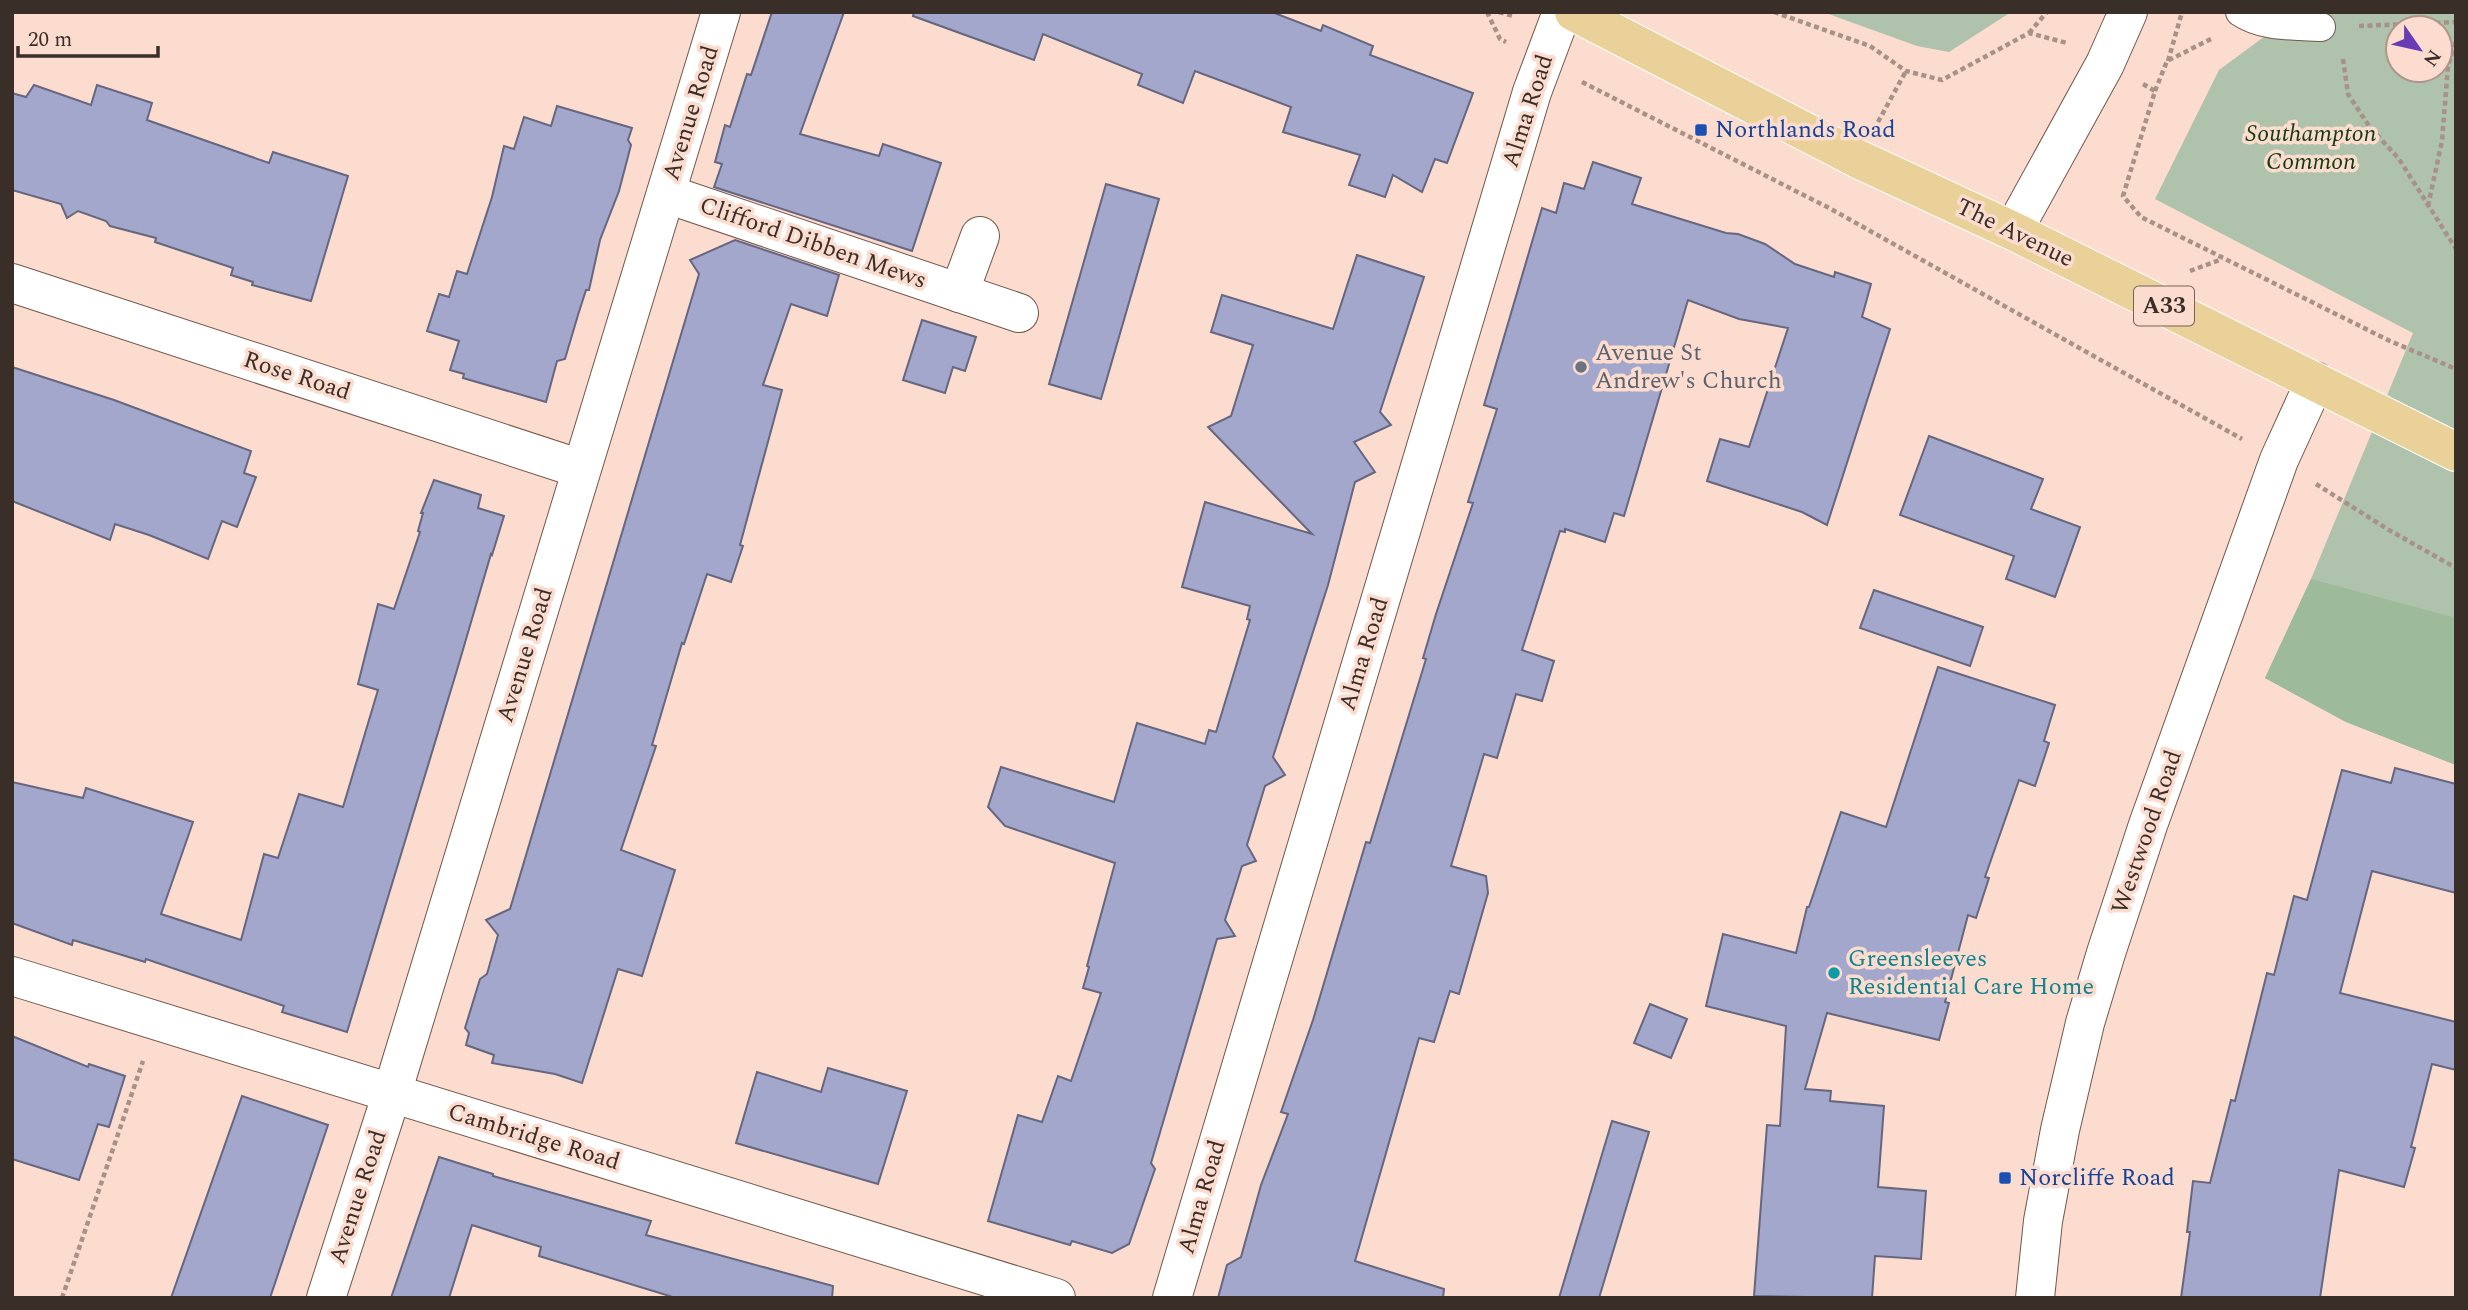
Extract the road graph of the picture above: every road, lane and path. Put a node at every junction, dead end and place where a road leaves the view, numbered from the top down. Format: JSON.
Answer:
{"nodes":[{"id":1,"x":721,"y":12,"type":"edge"},
{"id":2,"x":1487,"y":12,"type":"edge"},
{"id":3,"x":1562,"y":12,"type":"edge"},
{"id":4,"x":1574,"y":12,"type":"edge"},
{"id":5,"x":1774,"y":12,"type":"edge"},
{"id":6,"x":2047,"y":12,"type":"edge"},
{"id":7,"x":2129,"y":12,"type":"edge"},
{"id":8,"x":2182,"y":12,"type":"edge"},
{"id":9,"x":2245,"y":15,"type":"edge"},
{"id":10,"x":2456,"y":22,"type":"edge"},
{"id":11,"x":2351,"y":26,"type":"dead end"},
{"id":12,"x":2321,"y":27,"type":"dead end"},
{"id":13,"x":2029,"y":33,"type":"junction"},
{"id":14,"x":1500,"y":39,"type":"dead end"},
{"id":15,"x":2061,"y":40,"type":"dead end"},
{"id":16,"x":2456,"y":41,"type":"edge"},
{"id":17,"x":2342,"y":54,"type":"dead end"},
{"id":18,"x":2168,"y":61,"type":"junction"},
{"id":19,"x":1906,"y":71,"type":"junction"},
{"id":20,"x":2139,"y":82,"type":"dead end"},
{"id":21,"x":1601,"y":91,"type":"dead end"},
{"id":22,"x":2155,"y":91,"type":"junction"},
{"id":23,"x":1882,"y":115,"type":"dead end"},
{"id":24,"x":667,"y":194,"type":"junction"},
{"id":25,"x":2428,"y":207,"type":"junction"},
{"id":26,"x":2014,"y":231,"type":"junction"},
{"id":27,"x":980,"y":236,"type":"dead end"},
{"id":28,"x":2456,"y":249,"type":"edge"},
{"id":29,"x":12,"y":283,"type":"edge"},
{"id":30,"x":959,"y":293,"type":"junction"},
{"id":31,"x":1018,"y":313,"type":"dead end"},
{"id":32,"x":2456,"y":369,"type":"edge"},
{"id":33,"x":2315,"y":381,"type":"junction"},
{"id":34,"x":2239,"y":438,"type":"dead end"},
{"id":35,"x":2456,"y":452,"type":"edge"},
{"id":36,"x":581,"y":469,"type":"junction"},
{"id":37,"x":2326,"y":490,"type":"dead end"},
{"id":38,"x":2456,"y":568,"type":"edge"},
{"id":39,"x":12,"y":976,"type":"edge"},
{"id":40,"x":156,"y":1020,"type":"junction"},
{"id":41,"x":392,"y":1093,"type":"junction"},
{"id":42,"x":62,"y":1298,"type":"edge"},
{"id":43,"x":326,"y":1298,"type":"edge"},
{"id":44,"x":1056,"y":1298,"type":"edge"},
{"id":45,"x":1172,"y":1298,"type":"edge"},
{"id":46,"x":2035,"y":1298,"type":"edge"}],
"edges":[{"from":1,"to":24,"type":"street","name":"Avenue Road"},
{"from":2,"to":14,"type":"path"},
{"from":3,"to":45,"type":"street","name":"Alma Road"},
{"from":4,"to":26,"type":"main road","name":"The Avenue","number":"A33"},
{"from":5,"to":19,"type":"path"},
{"from":6,"to":13,"type":"path"},
{"from":7,"to":26,"type":"street"},
{"from":8,"to":18,"type":"path"},
{"from":9,"to":12,"type":"lane"},
{"from":9,"to":18,"type":"path"},
{"from":10,"to":11,"type":"path"},
{"from":13,"to":15,"type":"path"},
{"from":13,"to":19,"type":"path"},
{"from":16,"to":25,"type":"path"},
{"from":17,"to":25,"type":"path"},
{"from":18,"to":22,"type":"path"},
{"from":19,"to":23,"type":"path"},
{"from":20,"to":22,"type":"path"},
{"from":21,"to":34,"type":"path"},
{"from":22,"to":32,"type":"path"},
{"from":24,"to":30,"type":"street","name":"Clifford Dibben Mews"},
{"from":24,"to":36,"type":"street","name":"Avenue Road"},
{"from":25,"to":28,"type":"path"},
{"from":26,"to":33,"type":"main road","name":"The Avenue","number":"A33"},
{"from":27,"to":30,"type":"street","name":"Clifford Dibben Mews"},
{"from":29,"to":36,"type":"street","name":"Rose Road"},
{"from":30,"to":31,"type":"street","name":"Clifford Dibben Mews"},
{"from":33,"to":35,"type":"main road","name":"The Avenue","number":"A33"},
{"from":33,"to":46,"type":"street","name":"Westwood Road"},
{"from":36,"to":41,"type":"street","name":"Avenue Road"},
{"from":37,"to":38,"type":"path"},
{"from":39,"to":40,"type":"street","name":"Cambridge Road"},
{"from":40,"to":41,"type":"street","name":"Cambridge Road"},
{"from":40,"to":42,"type":"path"},
{"from":41,"to":43,"type":"street","name":"Avenue Road"},
{"from":41,"to":44,"type":"street","name":"Cambridge Road"}]}
